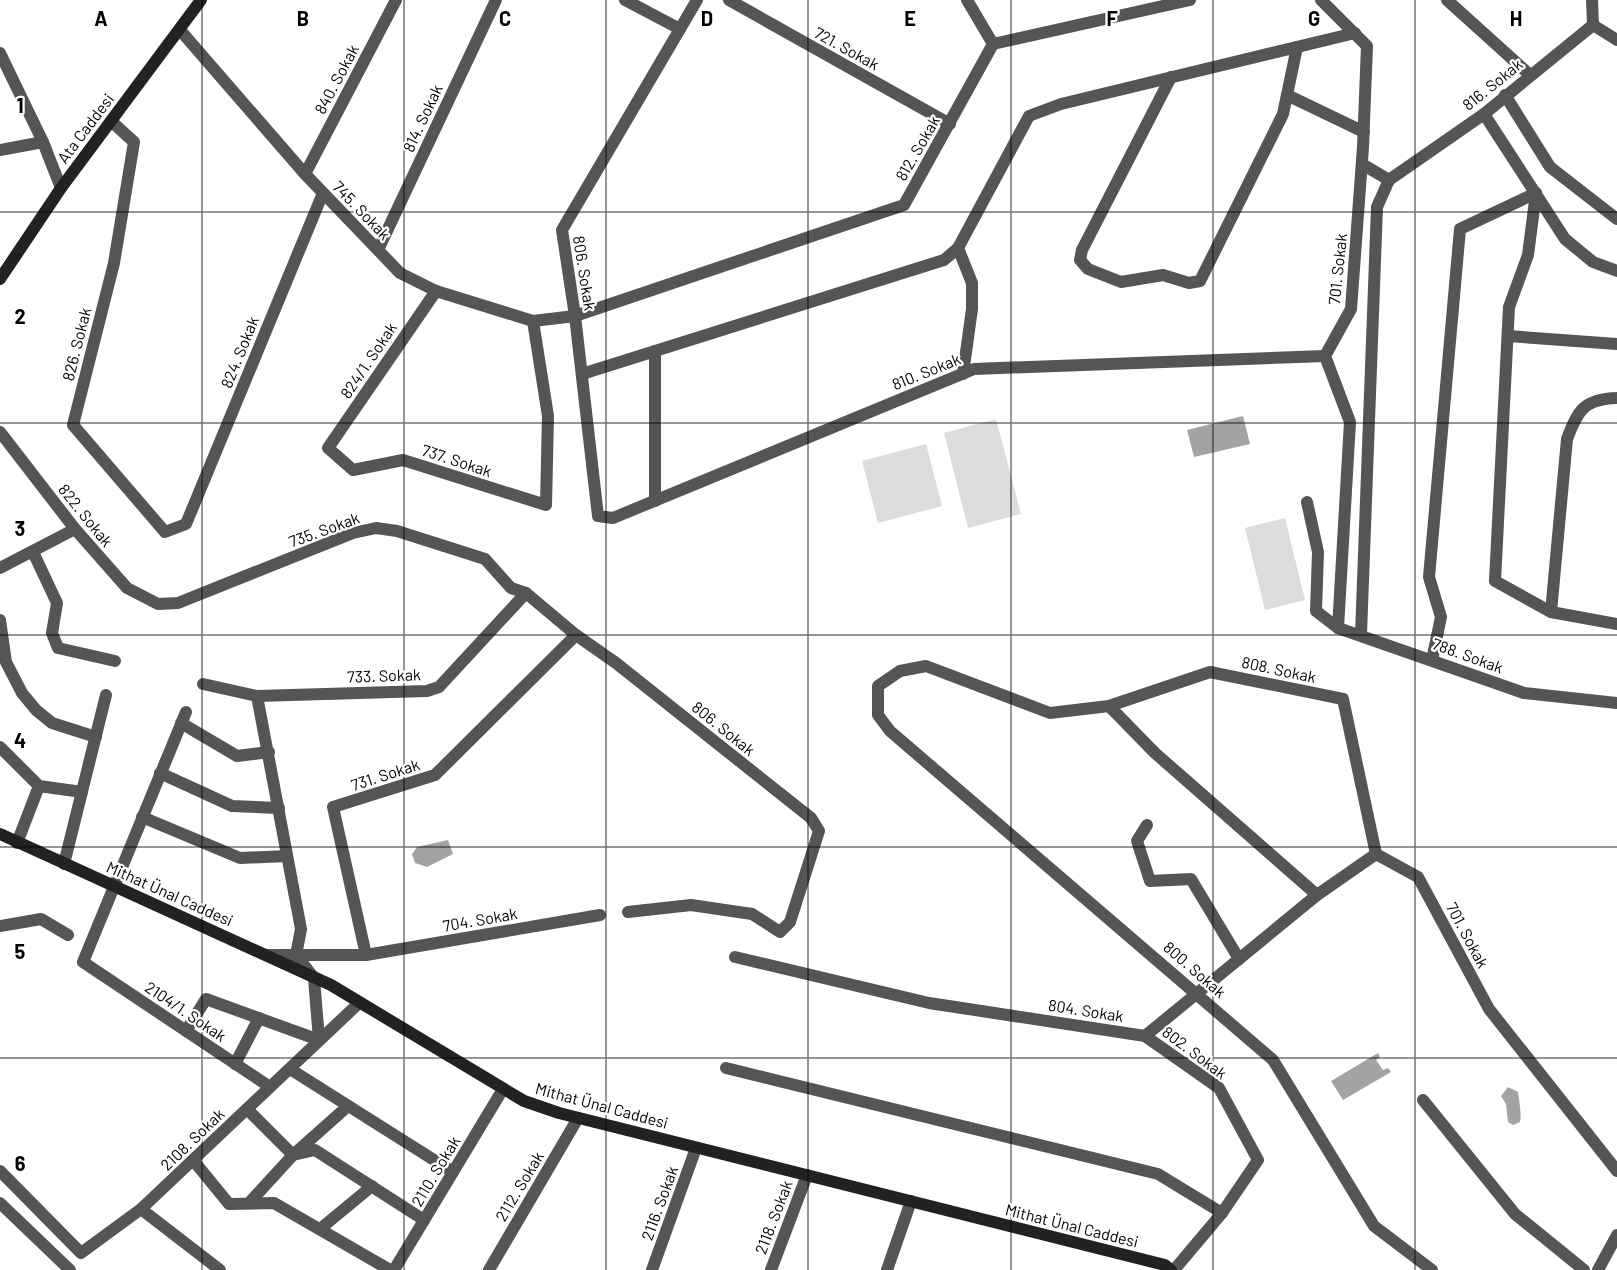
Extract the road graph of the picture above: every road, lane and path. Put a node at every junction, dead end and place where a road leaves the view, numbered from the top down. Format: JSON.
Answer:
{"nodes":[{"id":1,"x":201,"y":0,"type":"edge"},
{"id":2,"x":396,"y":0,"type":"edge"},
{"id":3,"x":496,"y":0,"type":"edge"},
{"id":4,"x":625,"y":0,"type":"edge"},
{"id":5,"x":698,"y":0,"type":"edge"},
{"id":6,"x":729,"y":0,"type":"edge"},
{"id":7,"x":967,"y":0,"type":"edge"},
{"id":8,"x":1190,"y":0,"type":"edge"},
{"id":9,"x":1321,"y":0,"type":"edge"},
{"id":10,"x":1447,"y":0,"type":"edge"},
{"id":11,"x":1592,"y":0,"type":"edge"},
{"id":12,"x":1593,"y":25,"type":"junction"},
{"id":13,"x":680,"y":29,"type":"junction"},
{"id":14,"x":180,"y":30,"type":"junction"},
{"id":15,"x":1355,"y":33,"type":"junction"},
{"id":16,"x":1617,"y":40,"type":"edge"},
{"id":17,"x":993,"y":44,"type":"junction"},
{"id":18,"x":1297,"y":47,"type":"junction"},
{"id":19,"x":0,"y":53,"type":"edge"},
{"id":20,"x":1530,"y":75,"type":"junction"},
{"id":21,"x":1171,"y":77,"type":"junction"},
{"id":22,"x":1287,"y":95,"type":"junction"},
{"id":23,"x":1505,"y":95,"type":"junction"},
{"id":24,"x":1484,"y":114,"type":"junction"},
{"id":25,"x":111,"y":121,"type":"junction"},
{"id":26,"x":950,"y":124,"type":"junction"},
{"id":27,"x":1364,"y":132,"type":"junction"},
{"id":28,"x":43,"y":142,"type":"junction"},
{"id":29,"x":0,"y":150,"type":"edge"},
{"id":30,"x":1362,"y":164,"type":"junction"},
{"id":31,"x":305,"y":174,"type":"junction"},
{"id":32,"x":1389,"y":180,"type":"junction"},
{"id":33,"x":61,"y":188,"type":"junction"},
{"id":34,"x":323,"y":193,"type":"junction"},
{"id":35,"x":1536,"y":193,"type":"junction"},
{"id":36,"x":1617,"y":219,"type":"edge"},
{"id":37,"x":958,"y":248,"type":"junction"},
{"id":38,"x":378,"y":250,"type":"junction"},
{"id":39,"x":1617,"y":271,"type":"edge"},
{"id":40,"x":0,"y":279,"type":"edge"},
{"id":41,"x":436,"y":291,"type":"junction"},
{"id":42,"x":575,"y":316,"type":"junction"},
{"id":43,"x":533,"y":321,"type":"junction"},
{"id":44,"x":1508,"y":336,"type":"junction"},
{"id":45,"x":1617,"y":344,"type":"edge"},
{"id":46,"x":655,"y":351,"type":"junction"},
{"id":47,"x":1325,"y":356,"type":"junction"},
{"id":48,"x":582,"y":374,"type":"junction"},
{"id":49,"x":963,"y":374,"type":"junction"},
{"id":50,"x":1617,"y":398,"type":"edge"},
{"id":51,"x":0,"y":432,"type":"edge"},
{"id":52,"x":328,"y":448,"type":"joint"},
{"id":53,"x":655,"y":501,"type":"junction"},
{"id":54,"x":1307,"y":502,"type":"dead end"},
{"id":55,"x":598,"y":516,"type":"joint"},
{"id":56,"x":186,"y":524,"type":"joint"},
{"id":57,"x":75,"y":530,"type":"junction"},
{"id":58,"x":33,"y":552,"type":"junction"},
{"id":59,"x":0,"y":568,"type":"edge"},
{"id":60,"x":526,"y":593,"type":"junction"},
{"id":61,"x":158,"y":604,"type":"joint"},
{"id":62,"x":1551,"y":612,"type":"junction"},
{"id":63,"x":0,"y":620,"type":"edge"},
{"id":64,"x":1617,"y":624,"type":"edge"},
{"id":65,"x":1338,"y":628,"type":"junction"},
{"id":66,"x":1361,"y":634,"type":"junction"},
{"id":67,"x":576,"y":635,"type":"junction"},
{"id":68,"x":1432,"y":660,"type":"junction"},
{"id":69,"x":115,"y":661,"type":"dead end"},
{"id":70,"x":203,"y":684,"type":"dead end"},
{"id":71,"x":106,"y":695,"type":"dead end"},
{"id":72,"x":257,"y":696,"type":"junction"},
{"id":73,"x":1617,"y":703,"type":"edge"},
{"id":74,"x":1109,"y":706,"type":"junction"},
{"id":75,"x":96,"y":737,"type":"junction"},
{"id":76,"x":0,"y":747,"type":"edge"},
{"id":77,"x":269,"y":752,"type":"junction"},
{"id":78,"x":160,"y":773,"type":"junction"},
{"id":79,"x":39,"y":786,"type":"junction"},
{"id":80,"x":82,"y":792,"type":"junction"},
{"id":81,"x":279,"y":808,"type":"junction"},
{"id":82,"x":142,"y":817,"type":"junction"},
{"id":83,"x":1147,"y":825,"type":"dead end"},
{"id":84,"x":0,"y":834,"type":"edge"},
{"id":85,"x":18,"y":843,"type":"junction"},
{"id":86,"x":1376,"y":854,"type":"junction"},
{"id":87,"x":287,"y":855,"type":"junction"},
{"id":88,"x":64,"y":864,"type":"junction"},
{"id":89,"x":113,"y":886,"type":"junction"},
{"id":90,"x":1317,"y":896,"type":"junction"},
{"id":91,"x":628,"y":912,"type":"dead end"},
{"id":92,"x":600,"y":915,"type":"dead end"},
{"id":93,"x":0,"y":926,"type":"edge"},
{"id":94,"x":68,"y":935,"type":"dead end"},
{"id":95,"x":267,"y":955,"type":"junction"},
{"id":96,"x":296,"y":955,"type":"junction"},
{"id":97,"x":366,"y":955,"type":"junction"},
{"id":98,"x":735,"y":957,"type":"dead end"},
{"id":99,"x":1239,"y":959,"type":"junction"},
{"id":100,"x":314,"y":978,"type":"junction"},
{"id":101,"x":1198,"y":993,"type":"junction"},
{"id":102,"x":359,"y":1003,"type":"junction"},
{"id":103,"x":259,"y":1018,"type":"junction"},
{"id":104,"x":186,"y":1031,"type":"junction"},
{"id":105,"x":1145,"y":1036,"type":"junction"},
{"id":106,"x":319,"y":1040,"type":"junction"},
{"id":107,"x":235,"y":1064,"type":"junction"},
{"id":108,"x":726,"y":1068,"type":"dead end"},
{"id":109,"x":290,"y":1069,"type":"junction"},
{"id":110,"x":270,"y":1088,"type":"junction"},
{"id":111,"x":503,"y":1089,"type":"junction"},
{"id":112,"x":1423,"y":1100,"type":"dead end"},
{"id":113,"x":348,"y":1106,"type":"junction"},
{"id":114,"x":247,"y":1109,"type":"junction"},
{"id":115,"x":578,"y":1118,"type":"junction"},
{"id":116,"x":696,"y":1148,"type":"junction"},
{"id":117,"x":293,"y":1155,"type":"junction"},
{"id":118,"x":193,"y":1160,"type":"junction"},
{"id":119,"x":0,"y":1171,"type":"edge"},
{"id":120,"x":1617,"y":1171,"type":"edge"},
{"id":121,"x":453,"y":1172,"type":"junction"},
{"id":122,"x":807,"y":1175,"type":"junction"},
{"id":123,"x":372,"y":1186,"type":"junction"},
{"id":124,"x":911,"y":1201,"type":"junction"},
{"id":125,"x":0,"y":1203,"type":"edge"},
{"id":126,"x":249,"y":1203,"type":"junction"},
{"id":127,"x":141,"y":1209,"type":"junction"},
{"id":128,"x":1222,"y":1213,"type":"junction"},
{"id":129,"x":424,"y":1220,"type":"junction"},
{"id":130,"x":320,"y":1229,"type":"junction"},
{"id":131,"x":1617,"y":1235,"type":"edge"},
{"id":132,"x":70,"y":1270,"type":"edge"},
{"id":133,"x":220,"y":1270,"type":"edge"},
{"id":134,"x":392,"y":1270,"type":"edge"},
{"id":135,"x":489,"y":1270,"type":"edge"},
{"id":136,"x":652,"y":1270,"type":"edge"},
{"id":137,"x":771,"y":1270,"type":"edge"},
{"id":138,"x":887,"y":1270,"type":"edge"},
{"id":139,"x":1172,"y":1270,"type":"edge"},
{"id":140,"x":1432,"y":1270,"type":"edge"},
{"id":141,"x":1584,"y":1270,"type":"edge"},
{"id":142,"x":1598,"y":1270,"type":"edge"}],
"edges":[{"from":1,"to":14,"type":"main road","name":"Ata Caddesi"},
{"from":2,"to":31,"type":"street","name":"840. Sokak"},
{"from":3,"to":38,"type":"street","name":"814. Sokak"},
{"from":4,"to":13,"type":"street"},
{"from":5,"to":13,"type":"street","name":"806. Sokak"},
{"from":6,"to":26,"type":"street","name":"721. Sokak"},
{"from":7,"to":17,"type":"street"},
{"from":8,"to":17,"type":"street"},
{"from":9,"to":15,"type":"street"},
{"from":10,"to":20,"type":"street"},
{"from":11,"to":12,"type":"street"},
{"from":12,"to":16,"type":"street"},
{"from":12,"to":20,"type":"street","name":"816. Sokak"},
{"from":13,"to":42,"type":"street","name":"806. Sokak"},
{"from":14,"to":25,"type":"main road","name":"Ata Caddesi"},
{"from":14,"to":31,"type":"street","name":"745. Sokak"},
{"from":15,"to":18,"type":"street"},
{"from":15,"to":27,"type":"street","name":"701. Sokak"},
{"from":17,"to":26,"type":"street","name":"812. Sokak"},
{"from":18,"to":21,"type":"street"},
{"from":18,"to":22,"type":"street"},
{"from":19,"to":28,"type":"street"},
{"from":20,"to":23,"type":"street","name":"816. Sokak"},
{"from":21,"to":22,"type":"street"},
{"from":21,"to":37,"type":"street"},
{"from":22,"to":27,"type":"street"},
{"from":23,"to":24,"type":"street","name":"816. Sokak"},
{"from":23,"to":36,"type":"street"},
{"from":24,"to":32,"type":"street","name":"816. Sokak"},
{"from":24,"to":35,"type":"street"},
{"from":25,"to":33,"type":"main road","name":"Ata Caddesi"},
{"from":25,"to":56,"type":"street","name":"826. Sokak"},
{"from":26,"to":42,"type":"street","name":"812. Sokak"},
{"from":27,"to":30,"type":"street","name":"701. Sokak"},
{"from":28,"to":29,"type":"street"},
{"from":28,"to":33,"type":"street"},
{"from":30,"to":32,"type":"street"},
{"from":30,"to":47,"type":"street","name":"701. Sokak"},
{"from":31,"to":34,"type":"street","name":"745. Sokak"},
{"from":32,"to":66,"type":"street"},
{"from":33,"to":40,"type":"main road","name":"Ata Caddesi"},
{"from":34,"to":38,"type":"street","name":"745. Sokak"},
{"from":34,"to":56,"type":"street","name":"824. Sokak"},
{"from":35,"to":39,"type":"street"},
{"from":35,"to":44,"type":"street"},
{"from":35,"to":68,"type":"street"},
{"from":37,"to":46,"type":"street"},
{"from":37,"to":49,"type":"street"},
{"from":38,"to":41,"type":"street","name":"745. Sokak"},
{"from":41,"to":43,"type":"street","name":"745. Sokak"},
{"from":41,"to":52,"type":"street","name":"824/1. Sokak"},
{"from":42,"to":43,"type":"street","name":"745. Sokak"},
{"from":42,"to":48,"type":"street","name":"806. Sokak"},
{"from":43,"to":52,"type":"street","name":"737. Sokak"},
{"from":44,"to":45,"type":"street"},
{"from":44,"to":62,"type":"street"},
{"from":46,"to":48,"type":"street"},
{"from":46,"to":53,"type":"street"},
{"from":47,"to":49,"type":"street","name":"810. Sokak"},
{"from":47,"to":65,"type":"street"},
{"from":48,"to":55,"type":"street","name":"806. Sokak"},
{"from":49,"to":53,"type":"street","name":"810. Sokak"},
{"from":50,"to":62,"type":"street"},
{"from":51,"to":57,"type":"street","name":"822. Sokak"},
{"from":53,"to":55,"type":"street","name":"810. Sokak"},
{"from":54,"to":65,"type":"street","name":"788. Sokak"},
{"from":57,"to":58,"type":"street"},
{"from":57,"to":61,"type":"street","name":"822. Sokak"},
{"from":58,"to":59,"type":"street"},
{"from":58,"to":69,"type":"street"},
{"from":60,"to":61,"type":"street","name":"735. Sokak"},
{"from":60,"to":67,"type":"street","name":"735. Sokak"},
{"from":60,"to":72,"type":"street","name":"733. Sokak"},
{"from":62,"to":64,"type":"street"},
{"from":63,"to":75,"type":"street"},
{"from":65,"to":66,"type":"street","name":"788. Sokak"},
{"from":66,"to":68,"type":"street","name":"788. Sokak"},
{"from":67,"to":91,"type":"street","name":"806. Sokak"},
{"from":67,"to":97,"type":"street","name":"731. Sokak"},
{"from":68,"to":73,"type":"street","name":"788. Sokak"},
{"from":70,"to":72,"type":"street","name":"733. Sokak"},
{"from":71,"to":75,"type":"street"},
{"from":72,"to":77,"type":"street"},
{"from":74,"to":86,"type":"street","name":"808. Sokak"},
{"from":74,"to":90,"type":"street"},
{"from":74,"to":101,"type":"street","name":"800. Sokak"},
{"from":75,"to":80,"type":"street"},
{"from":76,"to":79,"type":"street"},
{"from":77,"to":78,"type":"street"},
{"from":77,"to":81,"type":"street"},
{"from":78,"to":81,"type":"street"},
{"from":78,"to":82,"type":"street"},
{"from":79,"to":80,"type":"street"},
{"from":79,"to":85,"type":"street"},
{"from":80,"to":88,"type":"street"},
{"from":81,"to":87,"type":"street"},
{"from":82,"to":87,"type":"street"},
{"from":82,"to":89,"type":"street"},
{"from":83,"to":99,"type":"street"},
{"from":84,"to":85,"type":"main road","name":"Mithat Ünal Caddesi"},
{"from":85,"to":88,"type":"main road","name":"Mithat Ünal Caddesi"},
{"from":86,"to":90,"type":"street"},
{"from":86,"to":120,"type":"street","name":"701. Sokak"},
{"from":87,"to":96,"type":"street"},
{"from":88,"to":89,"type":"main road","name":"Mithat Ünal Caddesi"},
{"from":89,"to":95,"type":"main road","name":"Mithat Ünal Caddesi"},
{"from":89,"to":104,"type":"street","name":"2104/1. Sokak"},
{"from":90,"to":99,"type":"street"},
{"from":92,"to":97,"type":"street","name":"704. Sokak"},
{"from":93,"to":94,"type":"street"},
{"from":95,"to":96,"type":"street","name":"704. Sokak"},
{"from":95,"to":100,"type":"main road","name":"Mithat Ünal Caddesi"},
{"from":96,"to":97,"type":"street","name":"704. Sokak"},
{"from":96,"to":100,"type":"street"},
{"from":98,"to":105,"type":"street","name":"804. Sokak"},
{"from":99,"to":101,"type":"street"},
{"from":100,"to":102,"type":"main road","name":"Mithat Ünal Caddesi"},
{"from":100,"to":106,"type":"street"},
{"from":101,"to":105,"type":"street"},
{"from":101,"to":140,"type":"street","name":"800. Sokak"},
{"from":102,"to":106,"type":"street","name":"2108. Sokak"},
{"from":102,"to":111,"type":"main road","name":"Mithat Ünal Caddesi"},
{"from":103,"to":104,"type":"street"},
{"from":103,"to":106,"type":"street"},
{"from":103,"to":107,"type":"street"},
{"from":104,"to":107,"type":"street","name":"2104/1. Sokak"},
{"from":105,"to":128,"type":"street","name":"802. Sokak"},
{"from":106,"to":109,"type":"street","name":"2108. Sokak"},
{"from":107,"to":110,"type":"street","name":"2104/1. Sokak"},
{"from":108,"to":128,"type":"street"},
{"from":109,"to":110,"type":"street","name":"2108. Sokak"},
{"from":109,"to":113,"type":"street"},
{"from":110,"to":114,"type":"street","name":"2108. Sokak"},
{"from":111,"to":115,"type":"main road","name":"Mithat Ünal Caddesi"},
{"from":111,"to":121,"type":"street","name":"2110. Sokak"},
{"from":112,"to":141,"type":"street"},
{"from":113,"to":117,"type":"street"},
{"from":113,"to":121,"type":"street"},
{"from":114,"to":117,"type":"street"},
{"from":114,"to":118,"type":"street","name":"2108. Sokak"},
{"from":115,"to":116,"type":"main road","name":"Mithat Ünal Caddesi"},
{"from":115,"to":135,"type":"street","name":"2112. Sokak"},
{"from":116,"to":122,"type":"main road","name":"Mithat Ünal Caddesi"},
{"from":116,"to":136,"type":"street","name":"2116. Sokak"},
{"from":117,"to":123,"type":"street"},
{"from":117,"to":126,"type":"street"},
{"from":118,"to":126,"type":"street"},
{"from":118,"to":127,"type":"street","name":"2108. Sokak"},
{"from":119,"to":127,"type":"street","name":"2108. Sokak"},
{"from":121,"to":129,"type":"street","name":"2110. Sokak"},
{"from":122,"to":124,"type":"main road","name":"Mithat Ünal Caddesi"},
{"from":122,"to":137,"type":"street","name":"2118. Sokak"},
{"from":123,"to":129,"type":"street"},
{"from":123,"to":130,"type":"street"},
{"from":124,"to":138,"type":"street"},
{"from":124,"to":139,"type":"main road","name":"Mithat Ünal Caddesi"},
{"from":125,"to":132,"type":"street"},
{"from":126,"to":130,"type":"street"},
{"from":127,"to":133,"type":"street"},
{"from":128,"to":139,"type":"street"},
{"from":129,"to":134,"type":"street","name":"2110. Sokak"},
{"from":130,"to":134,"type":"street"},
{"from":131,"to":142,"type":"street"}]}
